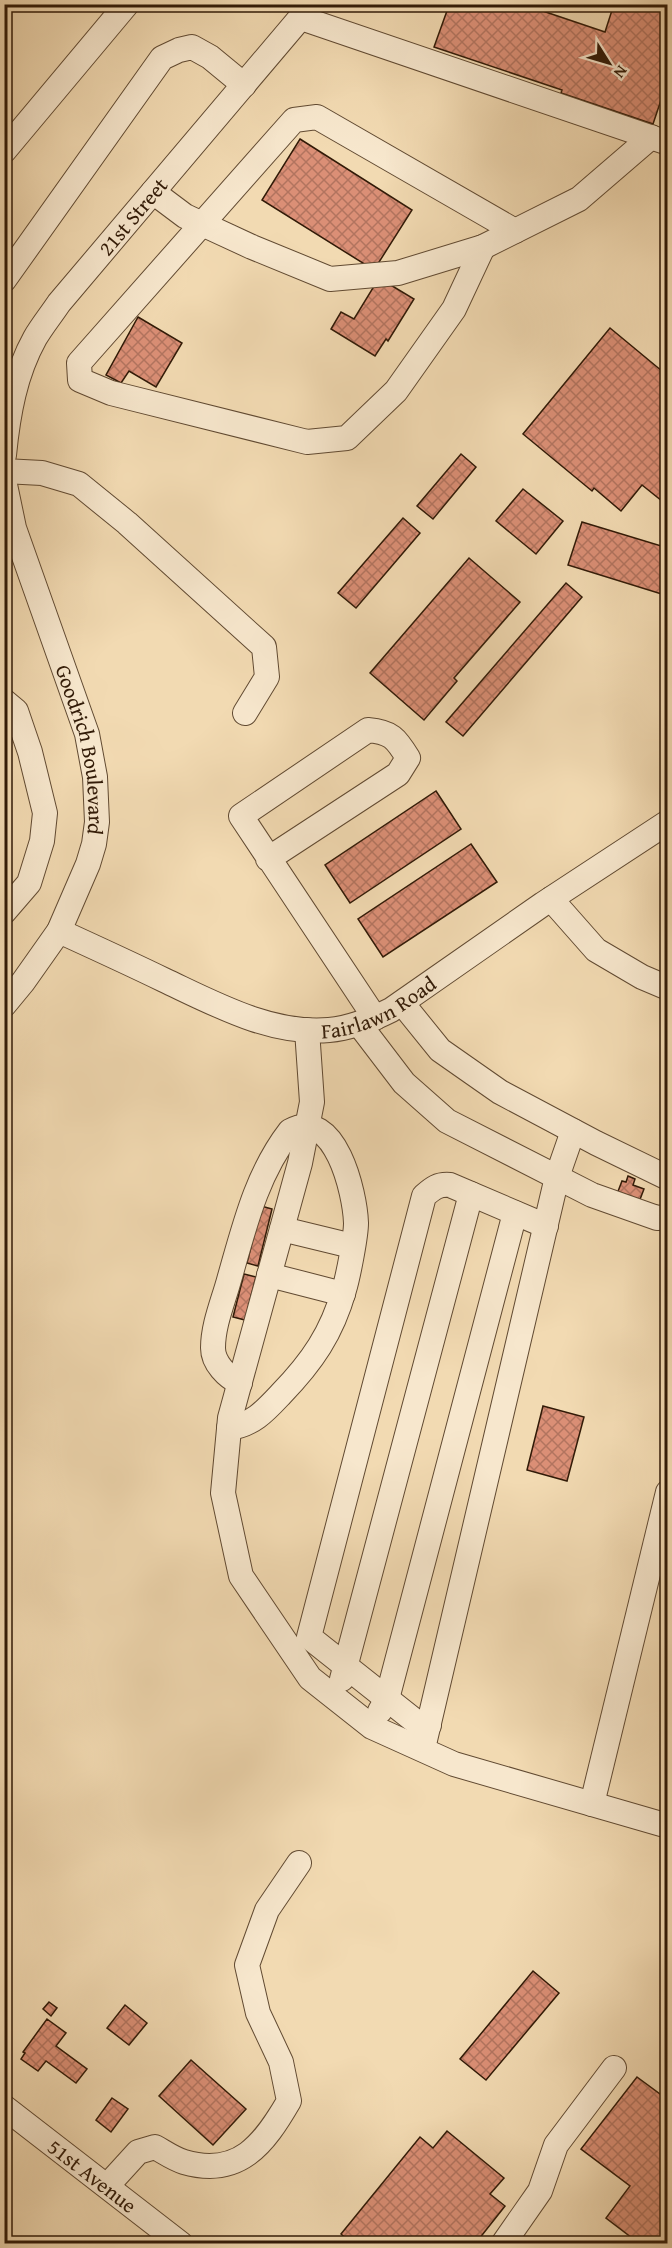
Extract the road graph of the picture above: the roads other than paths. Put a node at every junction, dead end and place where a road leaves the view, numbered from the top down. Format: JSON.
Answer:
{"nodes":[{"id":1,"x":127,"y":4,"type":"edge"},
{"id":2,"x":307,"y":11,"type":"edge"},
{"id":3,"x":244,"y":85,"type":"junction"},
{"id":4,"x":659,"y":140,"type":"edge"},
{"id":5,"x":4,"y":151,"type":"edge"},
{"id":6,"x":153,"y":192,"type":"junction"},
{"id":7,"x":201,"y":224,"type":"junction"},
{"id":8,"x":515,"y":231,"type":"junction"},
{"id":9,"x":483,"y":247,"type":"junction"},
{"id":10,"x":4,"y":280,"type":"edge"},
{"id":11,"x":4,"y":455,"type":"edge"},
{"id":12,"x":4,"y":471,"type":"edge"},
{"id":13,"x":4,"y":480,"type":"edge"},
{"id":14,"x":4,"y":701,"type":"edge"},
{"id":15,"x":245,"y":713,"type":"dead end"},
{"id":16,"x":668,"y":822,"type":"edge"},
{"id":17,"x":268,"y":859,"type":"junction"},
{"id":18,"x":551,"y":899,"type":"junction"},
{"id":19,"x":4,"y":912,"type":"edge"},
{"id":20,"x":59,"y":931,"type":"junction"},
{"id":21,"x":668,"y":988,"type":"edge"},
{"id":22,"x":402,"y":1003,"type":"junction"},
{"id":23,"x":4,"y":1005,"type":"edge"},
{"id":24,"x":367,"y":1021,"type":"junction"},
{"id":25,"x":307,"y":1030,"type":"junction"},
{"id":26,"x":307,"y":1127,"type":"junction"},
{"id":27,"x":573,"y":1131,"type":"junction"},
{"id":28,"x":557,"y":1177,"type":"junction"},
{"id":29,"x":668,"y":1178,"type":"edge"},
{"id":30,"x":471,"y":1194,"type":"junction"},
{"id":31,"x":515,"y":1213,"type":"junction"},
{"id":32,"x":668,"y":1217,"type":"edge"},
{"id":33,"x":546,"y":1226,"type":"junction"},
{"id":34,"x":282,"y":1229,"type":"junction"},
{"id":35,"x":352,"y":1246,"type":"junction"},
{"id":36,"x":269,"y":1275,"type":"junction"},
{"id":37,"x":343,"y":1294,"type":"junction"},
{"id":38,"x":240,"y":1383,"type":"junction"},
{"id":39,"x":229,"y":1428,"type":"junction"},
{"id":40,"x":668,"y":1492,"type":"edge"},
{"id":41,"x":302,"y":1646,"type":"junction"},
{"id":42,"x":346,"y":1667,"type":"junction"},
{"id":43,"x":334,"y":1697,"type":"junction"},
{"id":44,"x":387,"y":1699,"type":"junction"},
{"id":45,"x":429,"y":1725,"type":"junction"},
{"id":46,"x":372,"y":1727,"type":"junction"},
{"id":47,"x":422,"y":1750,"type":"junction"},
{"id":48,"x":592,"y":1804,"type":"junction"},
{"id":49,"x":668,"y":1826,"type":"edge"},
{"id":50,"x":299,"y":1863,"type":"dead end"},
{"id":51,"x":614,"y":2068,"type":"dead end"},
{"id":52,"x":4,"y":2108,"type":"edge"},
{"id":53,"x":107,"y":2187,"type":"junction"},
{"id":54,"x":181,"y":2244,"type":"edge"},
{"id":55,"x":502,"y":2244,"type":"edge"}],
"edges":[{"from":1,"to":5,"type":"street"},
{"from":2,"to":3,"type":"street","name":"21st Street"},
{"from":2,"to":4,"type":"street"},
{"from":3,"to":6,"type":"street","name":"21st Street"},
{"from":3,"to":10,"type":"street"},
{"from":4,"to":8,"type":"street"},
{"from":6,"to":7,"type":"street"},
{"from":6,"to":11,"type":"street","name":"21st Street"},
{"from":7,"to":8,"type":"street"},
{"from":7,"to":9,"type":"street"},
{"from":7,"to":9,"type":"street"},
{"from":8,"to":9,"type":"street"},
{"from":12,"to":15,"type":"street"},
{"from":13,"to":20,"type":"street","name":"Goodrich Boulevard"},
{"from":14,"to":19,"type":"street"},
{"from":16,"to":18,"type":"street","name":"Fairlawn Road"},
{"from":17,"to":17,"type":"street"},
{"from":17,"to":24,"type":"street"},
{"from":18,"to":21,"type":"street"},
{"from":18,"to":22,"type":"street","name":"Fairlawn Road"},
{"from":20,"to":23,"type":"street","name":"Goodrich Boulevard"},
{"from":20,"to":25,"type":"street","name":"Fairlawn Road"},
{"from":22,"to":24,"type":"street","name":"Fairlawn Road"},
{"from":22,"to":27,"type":"street"},
{"from":24,"to":25,"type":"street","name":"Fairlawn Road"},
{"from":24,"to":28,"type":"street"},
{"from":25,"to":26,"type":"street"},
{"from":26,"to":34,"type":"street"},
{"from":26,"to":35,"type":"street"},
{"from":26,"to":38,"type":"street"},
{"from":27,"to":28,"type":"street"},
{"from":27,"to":29,"type":"street"},
{"from":28,"to":32,"type":"street"},
{"from":28,"to":33,"type":"street"},
{"from":30,"to":31,"type":"street"},
{"from":30,"to":41,"type":"street"},
{"from":30,"to":42,"type":"street"},
{"from":31,"to":33,"type":"street"},
{"from":31,"to":44,"type":"street"},
{"from":33,"to":45,"type":"street"},
{"from":34,"to":35,"type":"street"},
{"from":34,"to":36,"type":"street"},
{"from":35,"to":37,"type":"street"},
{"from":36,"to":37,"type":"street"},
{"from":36,"to":38,"type":"street"},
{"from":37,"to":39,"type":"street"},
{"from":38,"to":39,"type":"street"},
{"from":39,"to":41,"type":"street"},
{"from":40,"to":48,"type":"street"},
{"from":41,"to":42,"type":"street"},
{"from":41,"to":43,"type":"street"},
{"from":42,"to":43,"type":"street"},
{"from":42,"to":44,"type":"street"},
{"from":43,"to":46,"type":"street"},
{"from":44,"to":45,"type":"street"},
{"from":44,"to":46,"type":"street"},
{"from":45,"to":47,"type":"street"},
{"from":46,"to":47,"type":"street"},
{"from":47,"to":48,"type":"street"},
{"from":48,"to":49,"type":"street"},
{"from":50,"to":53,"type":"street"},
{"from":51,"to":55,"type":"street"},
{"from":52,"to":53,"type":"street","name":"51st Avenue"},
{"from":53,"to":54,"type":"street","name":"51st Avenue"}]}
